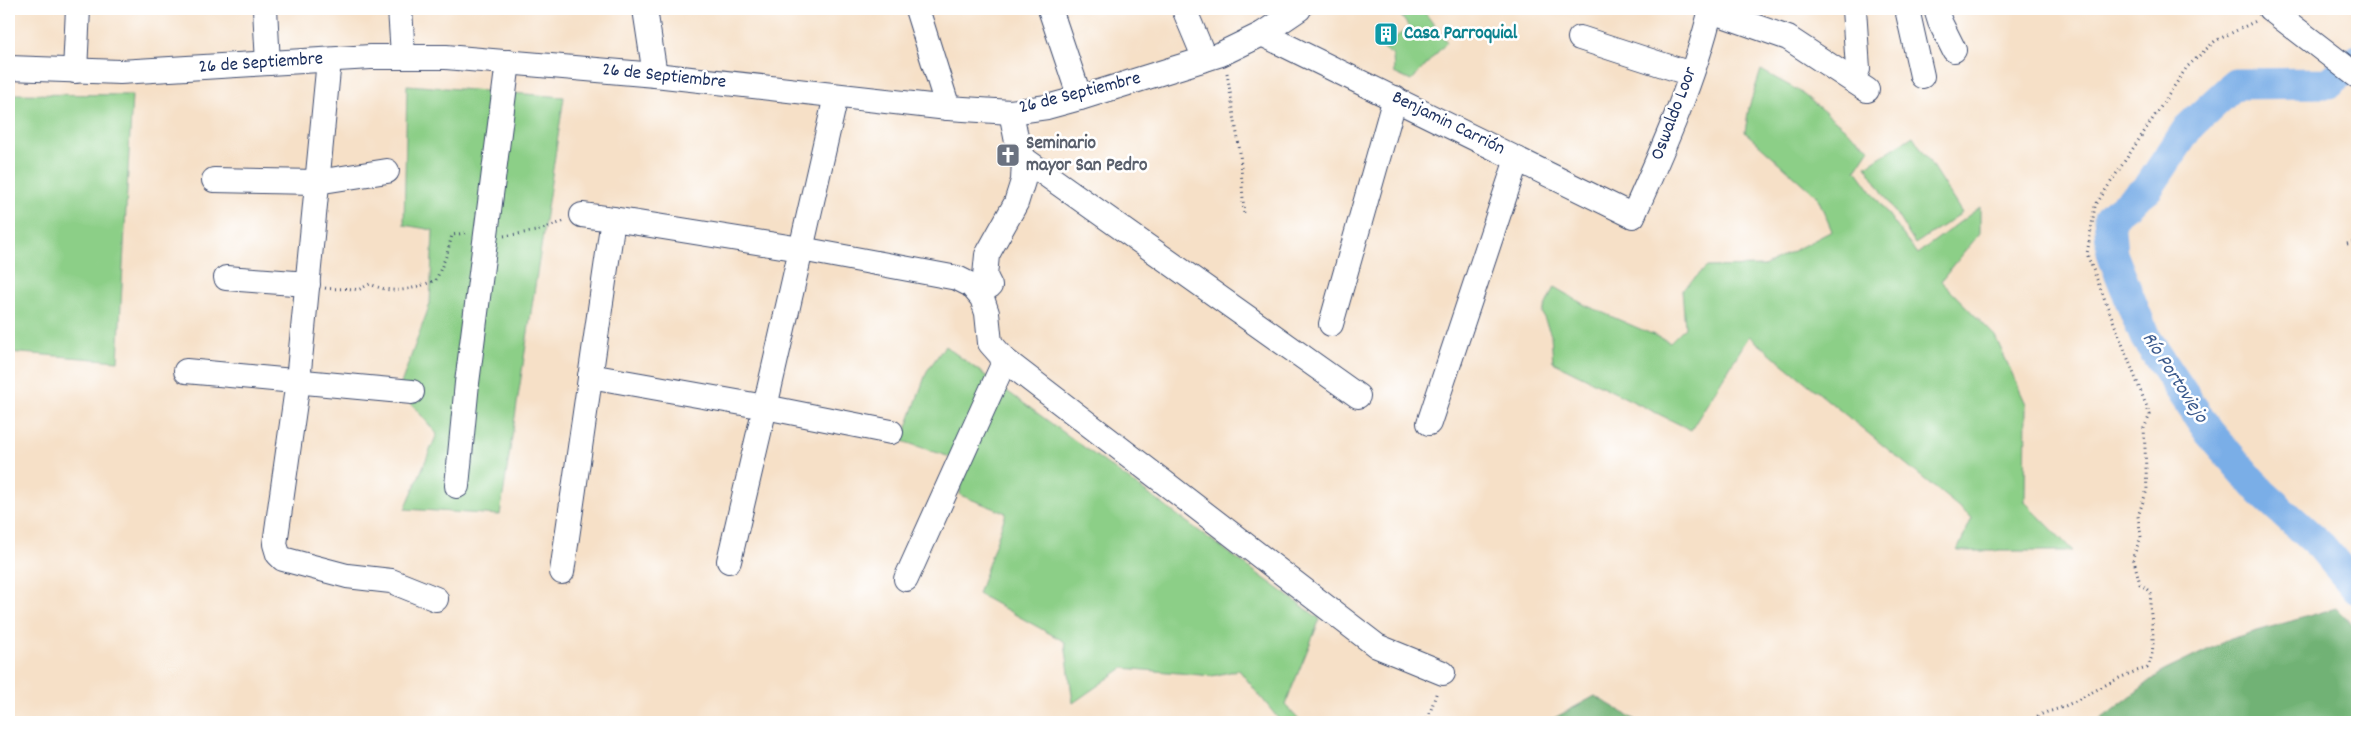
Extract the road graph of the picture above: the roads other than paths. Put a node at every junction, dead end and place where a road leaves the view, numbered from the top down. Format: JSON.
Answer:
{"nodes":[{"id":1,"x":78,"y":9,"type":"edge"},
{"id":2,"x":265,"y":9,"type":"edge"},
{"id":3,"x":400,"y":9,"type":"edge"},
{"id":4,"x":645,"y":9,"type":"edge"},
{"id":5,"x":917,"y":9,"type":"edge"},
{"id":6,"x":1050,"y":9,"type":"edge"},
{"id":7,"x":1184,"y":9,"type":"edge"},
{"id":8,"x":1299,"y":9,"type":"edge"},
{"id":9,"x":1854,"y":9,"type":"edge"},
{"id":10,"x":1908,"y":9,"type":"edge"},
{"id":11,"x":1936,"y":9,"type":"edge"},
{"id":12,"x":1711,"y":10,"type":"edge"},
{"id":13,"x":2264,"y":14,"type":"edge"},
{"id":14,"x":1262,"y":34,"type":"junction"},
{"id":15,"x":1580,"y":38,"type":"dead end"},
{"id":16,"x":1954,"y":50,"type":"dead end"},
{"id":17,"x":403,"y":55,"type":"junction"},
{"id":18,"x":1213,"y":56,"type":"junction"},
{"id":19,"x":329,"y":60,"type":"junction"},
{"id":20,"x":508,"y":62,"type":"junction"},
{"id":21,"x":268,"y":63,"type":"junction"},
{"id":22,"x":9,"y":68,"type":"edge"},
{"id":23,"x":1858,"y":69,"type":"dead end"},
{"id":24,"x":74,"y":71,"type":"junction"},
{"id":25,"x":1691,"y":74,"type":"junction"},
{"id":26,"x":655,"y":75,"type":"junction"},
{"id":27,"x":1922,"y":76,"type":"dead end"},
{"id":28,"x":2357,"y":76,"type":"edge"},
{"id":29,"x":1867,"y":90,"type":"dead end"},
{"id":30,"x":836,"y":96,"type":"junction"},
{"id":31,"x":1080,"y":98,"type":"junction"},
{"id":32,"x":1395,"y":98,"type":"junction"},
{"id":33,"x":948,"y":108,"type":"junction"},
{"id":34,"x":1011,"y":112,"type":"junction"},
{"id":35,"x":1024,"y":159,"type":"junction"},
{"id":36,"x":1517,"y":159,"type":"junction"},
{"id":37,"x":387,"y":171,"type":"dead end"},
{"id":38,"x":214,"y":180,"type":"dead end"},
{"id":39,"x":317,"y":182,"type":"junction"},
{"id":40,"x":582,"y":215,"type":"road end"},
{"id":41,"x":1632,"y":216,"type":"joint"},
{"id":42,"x":613,"y":219,"type":"junction"},
{"id":43,"x":801,"y":249,"type":"junction"},
{"id":44,"x":226,"y":278,"type":"dead end"},
{"id":45,"x":308,"y":284,"type":"junction"},
{"id":46,"x":990,"y":286,"type":"dead end"},
{"id":47,"x":1331,"y":324,"type":"dead end"},
{"id":48,"x":1005,"y":360,"type":"junction"},
{"id":49,"x":186,"y":371,"type":"dead end"},
{"id":50,"x":590,"y":376,"type":"junction"},
{"id":51,"x":298,"y":381,"type":"junction"},
{"id":52,"x":412,"y":392,"type":"dead end"},
{"id":53,"x":1358,"y":396,"type":"dead end"},
{"id":54,"x":765,"y":407,"type":"junction"},
{"id":55,"x":1429,"y":423,"type":"dead end"},
{"id":56,"x":891,"y":432,"type":"dead end"},
{"id":57,"x":457,"y":486,"type":"dead end"},
{"id":58,"x":729,"y":560,"type":"dead end"},
{"id":59,"x":562,"y":572,"type":"dead end"},
{"id":60,"x":906,"y":579,"type":"dead end"},
{"id":61,"x":436,"y":599,"type":"dead end"},
{"id":62,"x":1442,"y":673,"type":"road end"}],
"edges":[{"from":1,"to":24,"type":"street"},
{"from":2,"to":21,"type":"street"},
{"from":3,"to":17,"type":"street"},
{"from":4,"to":26,"type":"street"},
{"from":5,"to":33,"type":"street"},
{"from":6,"to":31,"type":"street"},
{"from":7,"to":18,"type":"street"},
{"from":8,"to":14,"type":"street","name":"26 de Septiembre"},
{"from":9,"to":23,"type":"street"},
{"from":10,"to":27,"type":"street"},
{"from":11,"to":16,"type":"street"},
{"from":12,"to":25,"type":"street","name":"Oswaldo Loor"},
{"from":12,"to":29,"type":"street"},
{"from":13,"to":28,"type":"street"},
{"from":14,"to":18,"type":"street","name":"26 de Septiembre"},
{"from":14,"to":32,"type":"street","name":"Benjamin Carrión"},
{"from":15,"to":25,"type":"street"},
{"from":17,"to":19,"type":"street","name":"26 de Septiembre"},
{"from":17,"to":20,"type":"street","name":"26 de Septiembre"},
{"from":18,"to":31,"type":"street","name":"26 de Septiembre"},
{"from":19,"to":21,"type":"street","name":"26 de Septiembre"},
{"from":19,"to":39,"type":"street"},
{"from":20,"to":26,"type":"street","name":"26 de Septiembre"},
{"from":20,"to":57,"type":"street"},
{"from":21,"to":24,"type":"street","name":"26 de Septiembre"},
{"from":22,"to":24,"type":"street","name":"26 de Septiembre"},
{"from":25,"to":41,"type":"street","name":"Oswaldo Loor"},
{"from":26,"to":30,"type":"street","name":"26 de Septiembre"},
{"from":30,"to":33,"type":"street","name":"26 de Septiembre"},
{"from":30,"to":43,"type":"street"},
{"from":31,"to":34,"type":"street","name":"26 de Septiembre"},
{"from":32,"to":36,"type":"street","name":"Benjamin Carrión"},
{"from":32,"to":47,"type":"street"},
{"from":33,"to":34,"type":"street","name":"26 de Septiembre"},
{"from":34,"to":35,"type":"street"},
{"from":35,"to":46,"type":"street"},
{"from":35,"to":53,"type":"street"},
{"from":36,"to":41,"type":"street","name":"Benjamin Carrión"},
{"from":36,"to":55,"type":"street"},
{"from":37,"to":39,"type":"street"},
{"from":38,"to":39,"type":"street"},
{"from":39,"to":45,"type":"street"},
{"from":40,"to":42,"type":"street"},
{"from":42,"to":43,"type":"street"},
{"from":42,"to":50,"type":"street"},
{"from":43,"to":48,"type":"street"},
{"from":43,"to":54,"type":"street"},
{"from":44,"to":45,"type":"street"},
{"from":45,"to":51,"type":"street"},
{"from":48,"to":60,"type":"street"},
{"from":48,"to":62,"type":"street"},
{"from":49,"to":51,"type":"street"},
{"from":50,"to":54,"type":"street"},
{"from":50,"to":59,"type":"street"},
{"from":51,"to":52,"type":"street"},
{"from":51,"to":61,"type":"street"},
{"from":54,"to":56,"type":"street"},
{"from":54,"to":58,"type":"street"}]}
